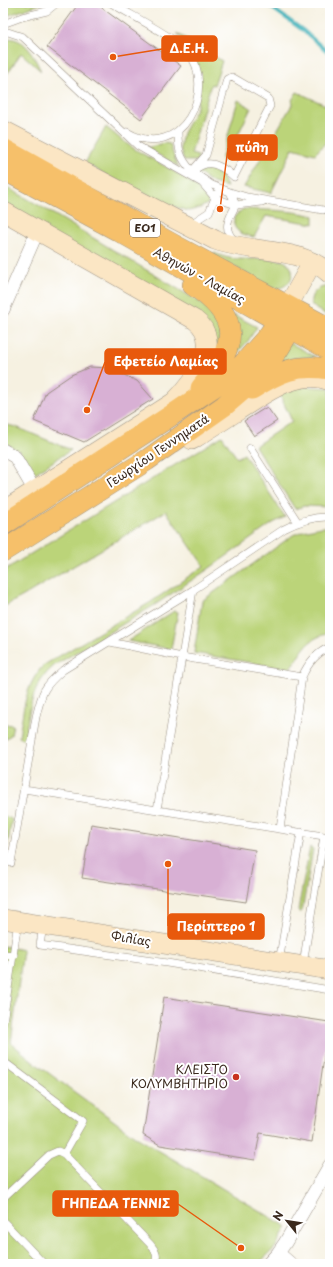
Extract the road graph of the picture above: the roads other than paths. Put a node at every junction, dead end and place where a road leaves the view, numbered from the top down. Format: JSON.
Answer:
{"nodes":[{"id":1,"x":57,"y":3,"type":"edge"},
{"id":2,"x":111,"y":3,"type":"edge"},
{"id":3,"x":3,"y":24,"type":"edge"},
{"id":4,"x":3,"y":33,"type":"edge"},
{"id":5,"x":115,"y":125,"type":"junction"},
{"id":6,"x":3,"y":130,"type":"edge"},
{"id":7,"x":178,"y":132,"type":"junction"},
{"id":8,"x":3,"y":149,"type":"edge"},
{"id":9,"x":3,"y":169,"type":"edge"},
{"id":10,"x":192,"y":171,"type":"junction"},
{"id":11,"x":3,"y":177,"type":"edge"},
{"id":12,"x":222,"y":190,"type":"junction"},
{"id":13,"x":230,"y":192,"type":"junction"},
{"id":14,"x":58,"y":198,"type":"junction"},
{"id":15,"x":214,"y":198,"type":"junction"},
{"id":16,"x":270,"y":201,"type":"junction"},
{"id":17,"x":236,"y":205,"type":"junction"},
{"id":18,"x":323,"y":210,"type":"dead end"},
{"id":19,"x":3,"y":211,"type":"edge"},
{"id":20,"x":88,"y":214,"type":"junction"},
{"id":21,"x":188,"y":226,"type":"junction"},
{"id":22,"x":38,"y":230,"type":"junction"},
{"id":23,"x":243,"y":247,"type":"junction"},
{"id":24,"x":322,"y":269,"type":"edge"},
{"id":25,"x":3,"y":310,"type":"edge"},
{"id":26,"x":289,"y":317,"type":"junction"},
{"id":27,"x":330,"y":329,"type":"edge"},
{"id":28,"x":330,"y":350,"type":"edge"},
{"id":29,"x":330,"y":369,"type":"edge"},
{"id":30,"x":330,"y":381,"type":"edge"},
{"id":31,"x":224,"y":406,"type":"junction"},
{"id":32,"x":178,"y":411,"type":"junction"},
{"id":33,"x":250,"y":448,"type":"dead end"},
{"id":34,"x":3,"y":450,"type":"edge"},
{"id":35,"x":147,"y":460,"type":"junction"},
{"id":36,"x":35,"y":491,"type":"junction"},
{"id":37,"x":3,"y":511,"type":"edge"},
{"id":38,"x":330,"y":517,"type":"edge"},
{"id":39,"x":297,"y":521,"type":"junction"},
{"id":40,"x":3,"y":525,"type":"edge"},
{"id":41,"x":3,"y":551,"type":"edge"},
{"id":42,"x":193,"y":590,"type":"junction"},
{"id":43,"x":110,"y":642,"type":"junction"},
{"id":44,"x":330,"y":648,"type":"edge"},
{"id":45,"x":182,"y":657,"type":"junction"},
{"id":46,"x":302,"y":677,"type":"junction"},
{"id":47,"x":24,"y":789,"type":"junction"},
{"id":48,"x":157,"y":810,"type":"junction"},
{"id":49,"x":280,"y":829,"type":"junction"},
{"id":50,"x":301,"y":832,"type":"junction"},
{"id":51,"x":327,"y":836,"type":"edge"},
{"id":52,"x":11,"y":863,"type":"dead end"},
{"id":53,"x":11,"y":921,"type":"edge"},
{"id":54,"x":43,"y":925,"type":"junction"},
{"id":55,"x":3,"y":954,"type":"edge"},
{"id":56,"x":14,"y":955,"type":"junction"},
{"id":57,"x":279,"y":963,"type":"junction"},
{"id":58,"x":303,"y":966,"type":"junction"},
{"id":59,"x":330,"y":970,"type":"edge"},
{"id":60,"x":330,"y":990,"type":"edge"},
{"id":61,"x":3,"y":1022,"type":"edge"},
{"id":62,"x":3,"y":1061,"type":"edge"},
{"id":63,"x":64,"y":1154,"type":"junction"},
{"id":64,"x":330,"y":1165,"type":"edge"},
{"id":65,"x":3,"y":1198,"type":"edge"},
{"id":66,"x":3,"y":1221,"type":"edge"},
{"id":67,"x":278,"y":1253,"type":"junction"},
{"id":68,"x":44,"y":1264,"type":"edge"},
{"id":69,"x":155,"y":1264,"type":"edge"},
{"id":70,"x":268,"y":1264,"type":"edge"},
{"id":71,"x":291,"y":1264,"type":"edge"}],
"edges":[{"from":1,"to":3,"type":"lane"},
{"from":2,"to":7,"type":"lane"},
{"from":4,"to":5,"type":"lane"},
{"from":5,"to":7,"type":"lane"},
{"from":5,"to":15,"type":"lane"},
{"from":6,"to":21,"type":"street"},
{"from":7,"to":10,"type":"lane"},
{"from":8,"to":26,"type":"main road","name":"Αθηνών - Λαμίας","number":"ΕΟ1"},
{"from":9,"to":14,"type":"main road","name":"Αθηνών - Λαμίας","number":"ΕΟ1"},
{"from":10,"to":10,"type":"lane"},
{"from":10,"to":12,"type":"lane"},
{"from":11,"to":14,"type":"main road"},
{"from":12,"to":13,"type":"lane"},
{"from":12,"to":15,"type":"lane"},
{"from":13,"to":16,"type":"lane"},
{"from":13,"to":17,"type":"lane"},
{"from":14,"to":20,"type":"main road","name":"Αθηνών - Λαμίας","number":"ΕΟ1"},
{"from":15,"to":17,"type":"lane"},
{"from":15,"to":21,"type":"lane"},
{"from":16,"to":17,"type":"lane"},
{"from":16,"to":18,"type":"lane"},
{"from":17,"to":23,"type":"lane"},
{"from":19,"to":22,"type":"street"},
{"from":20,"to":26,"type":"main road","name":"Αθηνών - Λαμίας","number":"ΕΟ1"},
{"from":20,"to":32,"type":"main road"},
{"from":21,"to":23,"type":"street"},
{"from":22,"to":25,"type":"street"},
{"from":22,"to":36,"type":"street"},
{"from":23,"to":24,"type":"street"},
{"from":24,"to":26,"type":"street"},
{"from":26,"to":27,"type":"main road","name":"Αθηνών - Λαμίας","number":"ΕΟ1"},
{"from":26,"to":28,"type":"main road","name":"Αθηνών - Λαμίας","number":"ΕΟ1"},
{"from":26,"to":31,"type":"main road","name":"Γεωργίου Γεννηματά"},
{"from":26,"to":32,"type":"main road","name":"Γεωργίου Γεννηματά"},
{"from":29,"to":31,"type":"main road"},
{"from":30,"to":35,"type":"street"},
{"from":31,"to":35,"type":"main road","name":"Γεωργίου Γεννηματά"},
{"from":32,"to":40,"type":"main road","name":"Γεωργίου Γεννηματά"},
{"from":33,"to":39,"type":"lane"},
{"from":34,"to":36,"type":"street"},
{"from":35,"to":41,"type":"main road","name":"Γεωργίου Γεννηματά"},
{"from":36,"to":37,"type":"street"},
{"from":38,"to":39,"type":"lane"},
{"from":39,"to":42,"type":"lane"},
{"from":42,"to":43,"type":"lane"},
{"from":42,"to":45,"type":"lane"},
{"from":43,"to":45,"type":"lane"},
{"from":43,"to":47,"type":"lane"},
{"from":44,"to":46,"type":"lane"},
{"from":45,"to":46,"type":"lane"},
{"from":45,"to":48,"type":"lane"},
{"from":46,"to":49,"type":"lane"},
{"from":47,"to":48,"type":"lane"},
{"from":47,"to":52,"type":"lane"},
{"from":48,"to":49,"type":"lane"},
{"from":49,"to":50,"type":"lane"},
{"from":50,"to":51,"type":"lane"},
{"from":50,"to":57,"type":"lane"},
{"from":51,"to":58,"type":"lane"},
{"from":53,"to":54,"type":"street","name":"Φιλίας"},
{"from":53,"to":56,"type":"lane"},
{"from":54,"to":57,"type":"street","name":"Φιλίας"},
{"from":54,"to":60,"type":"lane"},
{"from":55,"to":56,"type":"lane"},
{"from":56,"to":61,"type":"lane"},
{"from":57,"to":58,"type":"street","name":"Φιλίας"},
{"from":58,"to":59,"type":"street","name":"Φιλίας"},
{"from":62,"to":63,"type":"lane"},
{"from":63,"to":65,"type":"lane"},
{"from":63,"to":69,"type":"lane"},
{"from":64,"to":67,"type":"street"},
{"from":66,"to":68,"type":"lane"},
{"from":67,"to":70,"type":"street"},
{"from":67,"to":71,"type":"street"}]}
